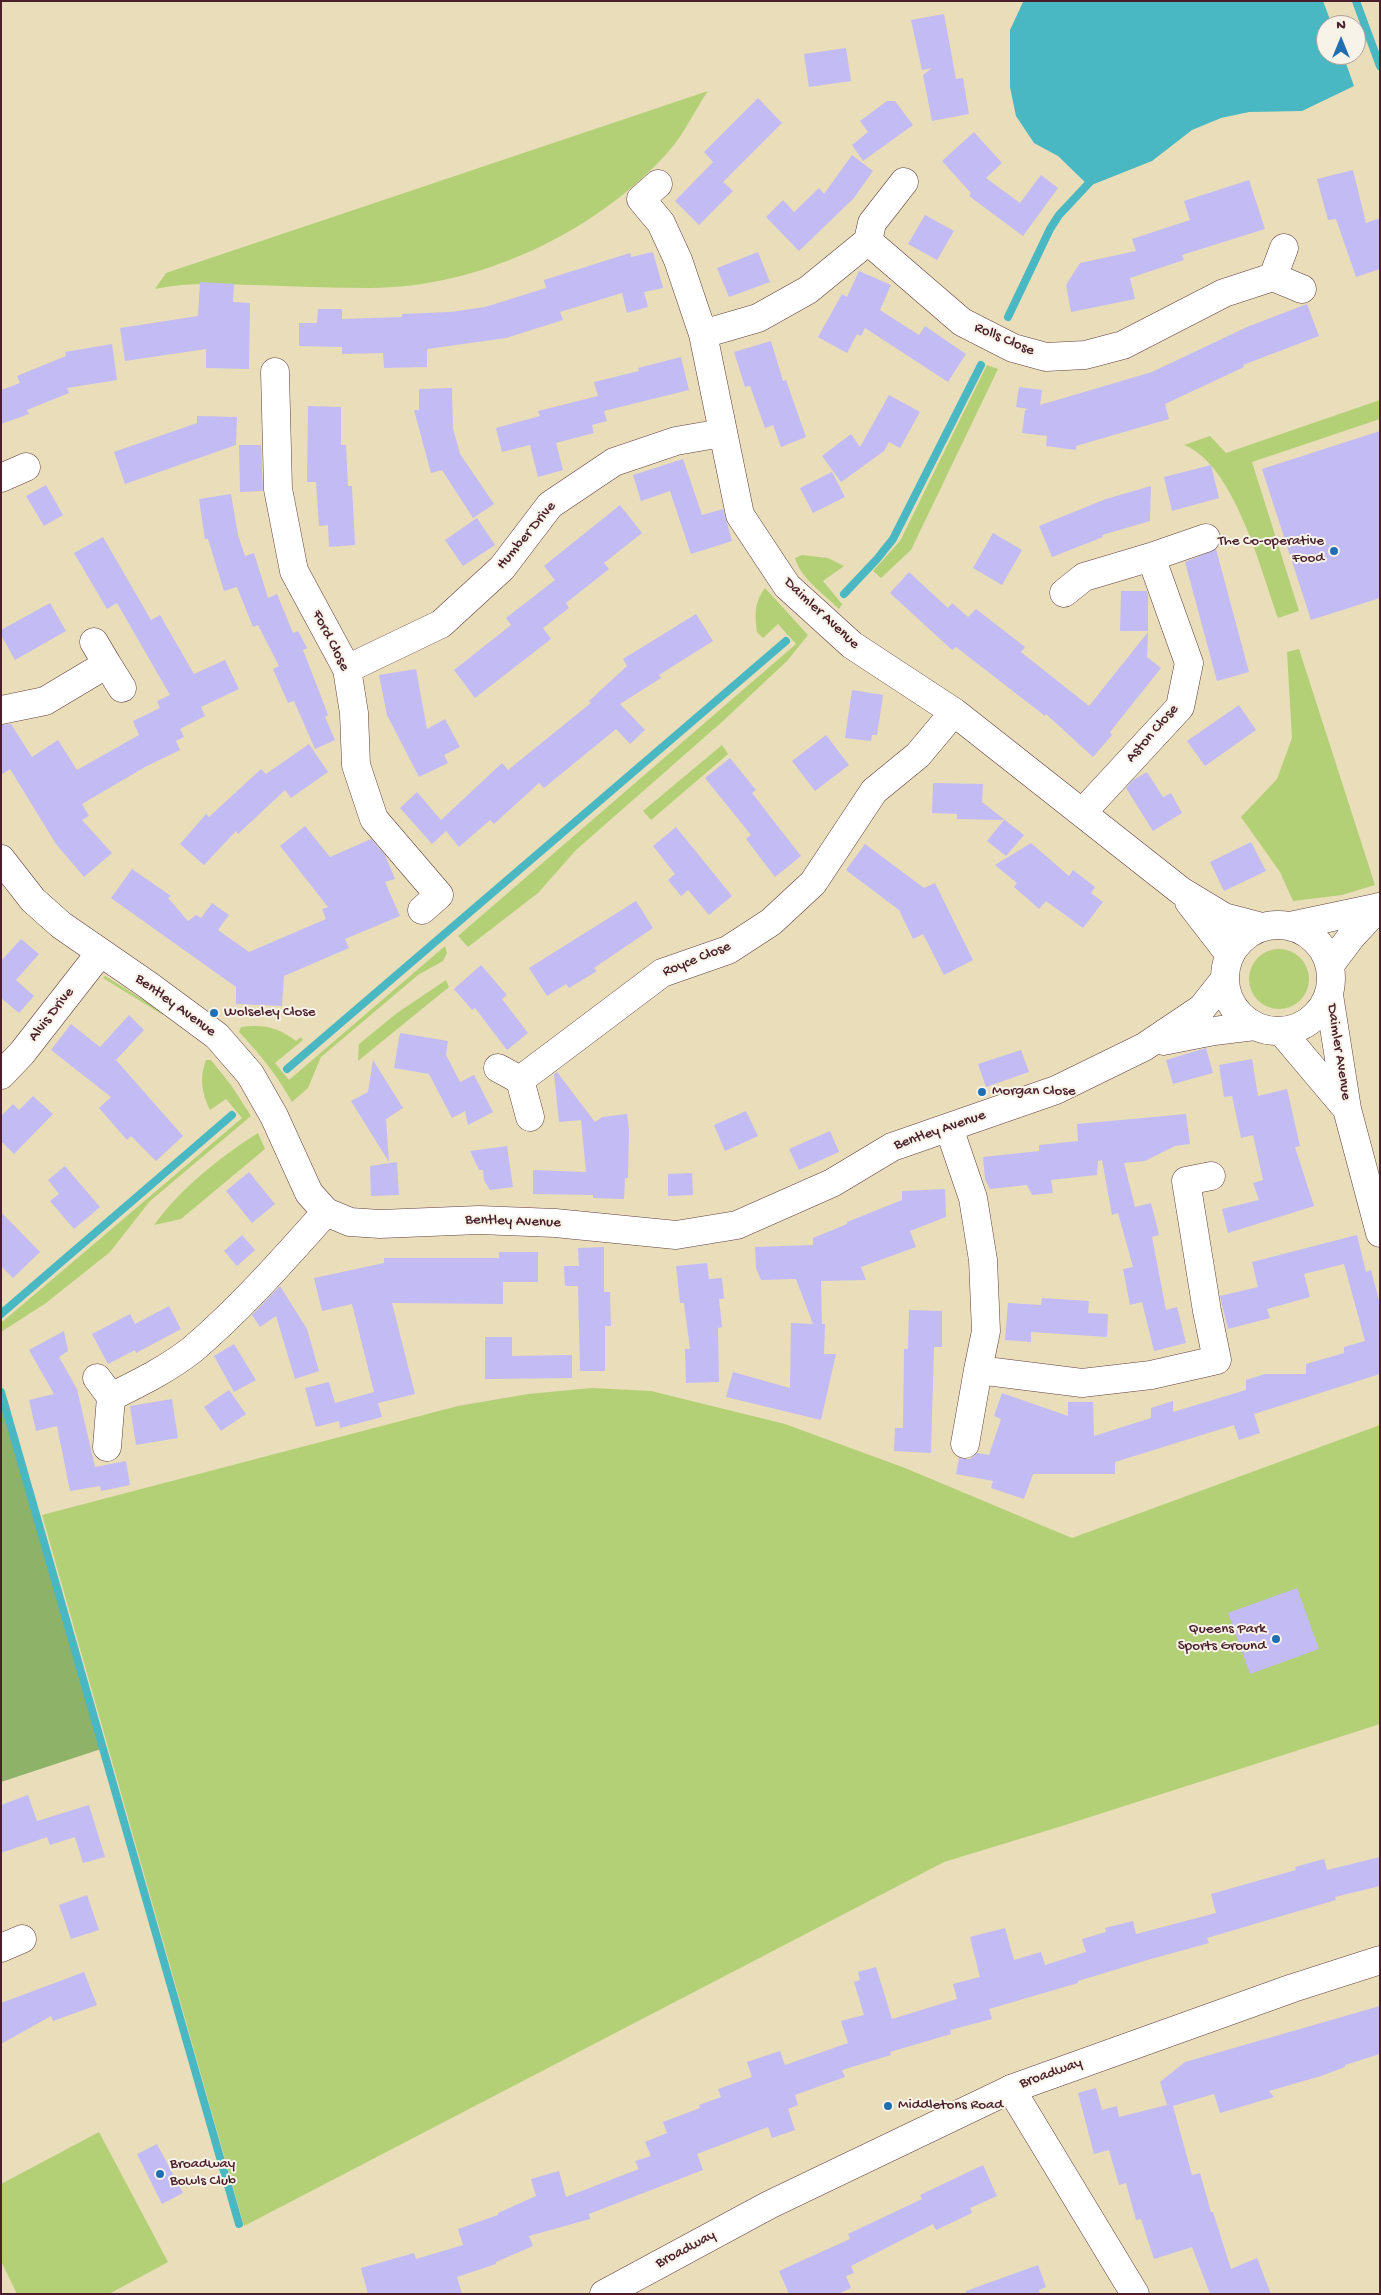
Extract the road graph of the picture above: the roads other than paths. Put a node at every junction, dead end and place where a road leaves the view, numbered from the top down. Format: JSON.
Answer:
{"nodes":[{"id":1,"x":904,"y":182,"type":"dead end"},
{"id":2,"x":658,"y":184,"type":"dead end"},
{"id":3,"x":868,"y":241,"type":"junction"},
{"id":4,"x":1284,"y":248,"type":"dead end"},
{"id":5,"x":1273,"y":277,"type":"junction"},
{"id":6,"x":1302,"y":289,"type":"dead end"},
{"id":7,"x":703,"y":334,"type":"junction"},
{"id":8,"x":275,"y":372,"type":"dead end"},
{"id":9,"x":722,"y":433,"type":"junction"},
{"id":10,"x":26,"y":467,"type":"dead end"},
{"id":11,"x":1,"y":478,"type":"edge"},
{"id":12,"x":1206,"y":538,"type":"dead end"},
{"id":13,"x":1151,"y":557,"type":"junction"},
{"id":14,"x":1064,"y":593,"type":"dead end"},
{"id":15,"x":347,"y":669,"type":"junction"},
{"id":16,"x":122,"y":688,"type":"dead end"},
{"id":17,"x":1,"y":710,"type":"edge"},
{"id":18,"x":954,"y":712,"type":"junction"},
{"id":19,"x":1082,"y":813,"type":"junction"},
{"id":20,"x":1,"y":859,"type":"edge"},
{"id":21,"x":1181,"y":891,"type":"junction"},
{"id":22,"x":1379,"y":907,"type":"edge"},
{"id":23,"x":422,"y":910,"type":"dead end"},
{"id":24,"x":1290,"y":926,"type":"junction"},
{"id":25,"x":1262,"y":927,"type":"junction"},
{"id":26,"x":100,"y":953,"type":"junction"},
{"id":27,"x":1330,"y":965,"type":"junction"},
{"id":28,"x":1227,"y":967,"type":"junction"},
{"id":29,"x":1329,"y":995,"type":"junction"},
{"id":30,"x":1255,"y":1026,"type":"junction"},
{"id":31,"x":1281,"y":1031,"type":"junction"},
{"id":32,"x":1151,"y":1043,"type":"junction"},
{"id":33,"x":1,"y":1074,"type":"edge"},
{"id":34,"x":1347,"y":1109,"type":"junction"},
{"id":35,"x":530,"y":1117,"type":"dead end"},
{"id":36,"x":949,"y":1128,"type":"junction"},
{"id":37,"x":1210,"y":1176,"type":"dead end"},
{"id":38,"x":326,"y":1212,"type":"junction"},
{"id":39,"x":1380,"y":1233,"type":"edge"},
{"id":40,"x":978,"y":1370,"type":"junction"},
{"id":41,"x":965,"y":1444,"type":"dead end"},
{"id":42,"x":107,"y":1447,"type":"dead end"},
{"id":43,"x":1380,"y":1960,"type":"edge"},
{"id":44,"x":1010,"y":2089,"type":"junction"},
{"id":45,"x":604,"y":2294,"type":"edge"},
{"id":46,"x":1135,"y":2294,"type":"edge"}],
"edges":[{"from":1,"to":3,"type":"street"},
{"from":2,"to":7,"type":"street","name":"Daimler Avenue"},
{"from":3,"to":5,"type":"street","name":"Rolls Close"},
{"from":3,"to":7,"type":"street"},
{"from":4,"to":5,"type":"street"},
{"from":5,"to":6,"type":"street"},
{"from":7,"to":9,"type":"street","name":"Daimler Avenue"},
{"from":8,"to":15,"type":"street","name":"Ford Close"},
{"from":9,"to":15,"type":"street","name":"Humber Drive"},
{"from":9,"to":18,"type":"street","name":"Daimler Avenue"},
{"from":10,"to":11,"type":"street"},
{"from":12,"to":13,"type":"street"},
{"from":13,"to":14,"type":"street"},
{"from":13,"to":19,"type":"street","name":"Aston Close"},
{"from":15,"to":23,"type":"street","name":"Ford Close"},
{"from":16,"to":17,"type":"street"},
{"from":18,"to":19,"type":"street","name":"Daimler Avenue"},
{"from":18,"to":35,"type":"street","name":"Royce Close"},
{"from":19,"to":21,"type":"street","name":"Daimler Avenue"},
{"from":20,"to":26,"type":"street","name":"Bentley Avenue"},
{"from":21,"to":25,"type":"street","name":"Daimler Avenue"},
{"from":21,"to":28,"type":"street","name":"Daimler Avenue"},
{"from":22,"to":24,"type":"street"},
{"from":22,"to":27,"type":"street"},
{"from":24,"to":25,"type":"street"},
{"from":24,"to":27,"type":"street"},
{"from":25,"to":28,"type":"street"},
{"from":26,"to":33,"type":"street","name":"Alvis Drive"},
{"from":26,"to":38,"type":"street","name":"Bentley Avenue"},
{"from":27,"to":29,"type":"street"},
{"from":28,"to":30,"type":"street"},
{"from":28,"to":32,"type":"street","name":"Bentley Avenue"},
{"from":29,"to":31,"type":"street"},
{"from":29,"to":34,"type":"street","name":"Daimler Avenue"},
{"from":30,"to":31,"type":"street"},
{"from":30,"to":32,"type":"street","name":"Bentley Avenue"},
{"from":31,"to":34,"type":"street","name":"Daimler Avenue"},
{"from":32,"to":36,"type":"street","name":"Bentley Avenue"},
{"from":34,"to":39,"type":"street","name":"Daimler Avenue"},
{"from":36,"to":38,"type":"street","name":"Bentley Avenue"},
{"from":36,"to":40,"type":"street"},
{"from":37,"to":40,"type":"street"},
{"from":38,"to":42,"type":"street"},
{"from":40,"to":41,"type":"street"},
{"from":43,"to":44,"type":"street","name":"Broadway"},
{"from":44,"to":45,"type":"street","name":"Broadway"},
{"from":44,"to":46,"type":"street"}]}
